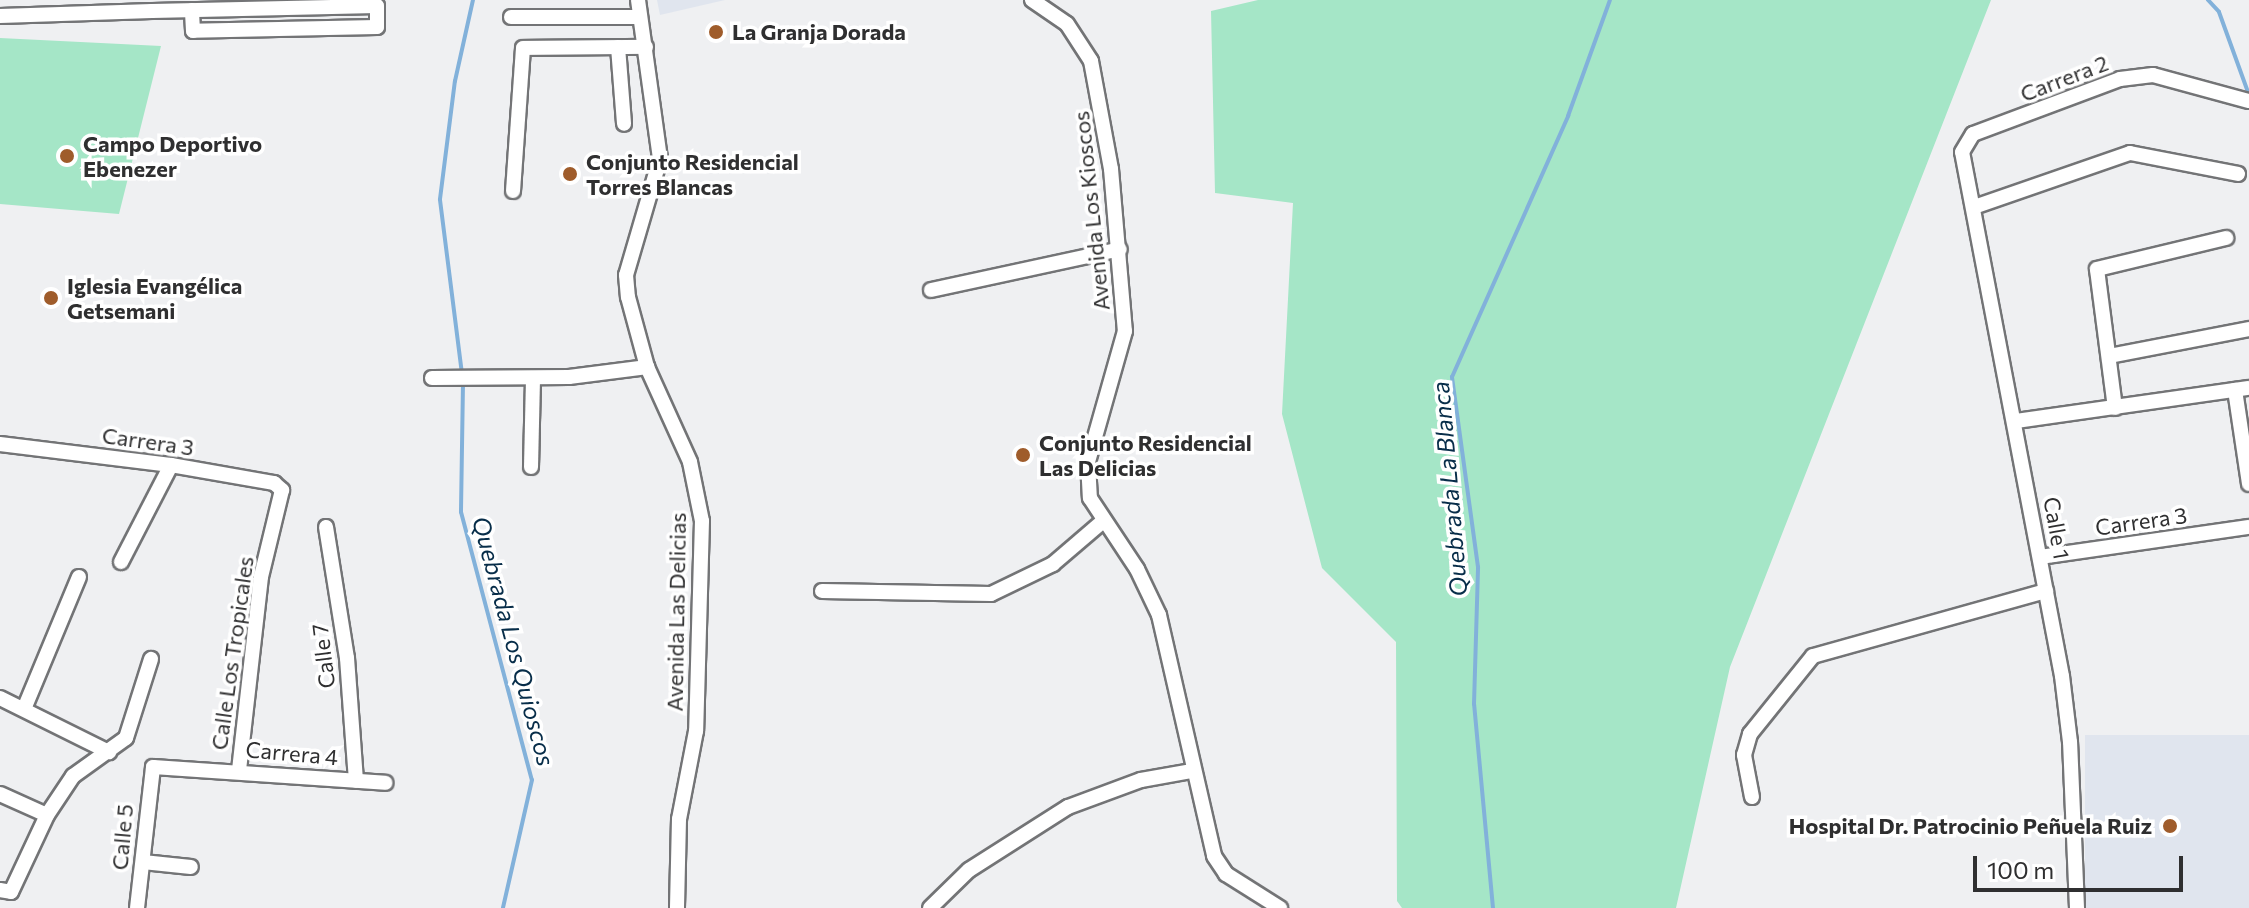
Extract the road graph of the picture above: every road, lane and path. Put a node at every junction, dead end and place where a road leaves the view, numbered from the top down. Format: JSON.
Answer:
{"nodes":[{"id":1,"x":638,"y":0,"type":"edge"},
{"id":2,"x":1032,"y":0,"type":"edge"},
{"id":3,"x":152,"y":6,"type":"edge"},
{"id":4,"x":192,"y":10,"type":"junction"},
{"id":5,"x":0,"y":16,"type":"edge"},
{"id":6,"x":511,"y":17,"type":"dead end"},
{"id":7,"x":640,"y":17,"type":"junction"},
{"id":8,"x":618,"y":47,"type":"junction"},
{"id":9,"x":646,"y":47,"type":"junction"},
{"id":10,"x":2249,"y":101,"type":"edge"},
{"id":11,"x":624,"y":124,"type":"dead end"},
{"id":12,"x":1962,"y":161,"type":"joint"},
{"id":13,"x":2238,"y":174,"type":"dead end"},
{"id":14,"x":513,"y":191,"type":"dead end"},
{"id":15,"x":1974,"y":207,"type":"junction"},
{"id":16,"x":2226,"y":238,"type":"dead end"},
{"id":17,"x":1120,"y":249,"type":"junction"},
{"id":18,"x":931,"y":290,"type":"dead end"},
{"id":19,"x":2249,"y":329,"type":"edge"},
{"id":20,"x":2109,"y":356,"type":"junction"},
{"id":21,"x":647,"y":367,"type":"junction"},
{"id":22,"x":432,"y":378,"type":"dead end"},
{"id":23,"x":533,"y":378,"type":"junction"},
{"id":24,"x":2242,"y":389,"type":"edge"},
{"id":25,"x":2115,"y":408,"type":"junction"},
{"id":26,"x":2016,"y":421,"type":"junction"},
{"id":27,"x":0,"y":444,"type":"edge"},
{"id":28,"x":171,"y":465,"type":"junction"},
{"id":29,"x":531,"y":467,"type":"dead end"},
{"id":30,"x":2249,"y":484,"type":"edge"},
{"id":31,"x":283,"y":494,"type":"joint"},
{"id":32,"x":1102,"y":522,"type":"junction"},
{"id":33,"x":326,"y":527,"type":"dead end"},
{"id":34,"x":2249,"y":527,"type":"edge"},
{"id":35,"x":2040,"y":557,"type":"junction"},
{"id":36,"x":121,"y":562,"type":"dead end"},
{"id":37,"x":79,"y":577,"type":"dead end"},
{"id":38,"x":822,"y":591,"type":"dead end"},
{"id":39,"x":2046,"y":591,"type":"junction"},
{"id":40,"x":151,"y":659,"type":"dead end"},
{"id":41,"x":0,"y":698,"type":"edge"},
{"id":42,"x":24,"y":709,"type":"junction"},
{"id":43,"x":109,"y":752,"type":"junction"},
{"id":44,"x":149,"y":769,"type":"joint"},
{"id":45,"x":239,"y":771,"type":"junction"},
{"id":46,"x":1192,"y":771,"type":"junction"},
{"id":47,"x":356,"y":781,"type":"junction"},
{"id":48,"x":385,"y":783,"type":"dead end"},
{"id":49,"x":0,"y":794,"type":"edge"},
{"id":50,"x":1752,"y":797,"type":"dead end"},
{"id":51,"x":47,"y":815,"type":"junction"},
{"id":52,"x":143,"y":862,"type":"junction"},
{"id":53,"x":191,"y":867,"type":"dead end"},
{"id":54,"x":0,"y":890,"type":"edge"},
{"id":55,"x":137,"y":908,"type":"edge"},
{"id":56,"x":677,"y":908,"type":"edge"},
{"id":57,"x":930,"y":908,"type":"edge"},
{"id":58,"x":1280,"y":908,"type":"edge"},
{"id":59,"x":2077,"y":908,"type":"edge"}],
"edges":[{"from":1,"to":7,"type":"street","name":"Avenida Las Delicias"},
{"from":2,"to":17,"type":"street","name":"Avenida Los Kioscos"},
{"from":3,"to":4,"type":"street"},
{"from":3,"to":5,"type":"street"},
{"from":4,"to":4,"type":"street"},
{"from":6,"to":7,"type":"street"},
{"from":7,"to":9,"type":"street","name":"Avenida Las Delicias"},
{"from":8,"to":9,"type":"street"},
{"from":8,"to":11,"type":"street"},
{"from":8,"to":14,"type":"street"},
{"from":9,"to":21,"type":"street","name":"Avenida Las Delicias"},
{"from":10,"to":12,"type":"street","name":"Carrera 2"},
{"from":12,"to":15,"type":"street","name":"Calle 1"},
{"from":13,"to":15,"type":"street"},
{"from":15,"to":26,"type":"street","name":"Calle 1"},
{"from":16,"to":20,"type":"street"},
{"from":17,"to":18,"type":"street"},
{"from":17,"to":32,"type":"street","name":"Avenida Los Kioscos"},
{"from":19,"to":20,"type":"street"},
{"from":20,"to":25,"type":"street"},
{"from":21,"to":23,"type":"street"},
{"from":21,"to":56,"type":"street","name":"Avenida Las Delicias"},
{"from":22,"to":23,"type":"street"},
{"from":23,"to":29,"type":"street"},
{"from":24,"to":25,"type":"street"},
{"from":24,"to":30,"type":"street"},
{"from":25,"to":26,"type":"street"},
{"from":26,"to":35,"type":"street","name":"Calle 1"},
{"from":27,"to":28,"type":"street","name":"Carrera 3"},
{"from":28,"to":31,"type":"street","name":"Carrera 3"},
{"from":28,"to":36,"type":"street"},
{"from":31,"to":45,"type":"street","name":"Calle Los Tropicales"},
{"from":32,"to":38,"type":"street"},
{"from":32,"to":46,"type":"street","name":"Avenida Los Kioscos"},
{"from":33,"to":47,"type":"street","name":"Calle 7"},
{"from":34,"to":35,"type":"street","name":"Carrera 3"},
{"from":35,"to":39,"type":"street","name":"Calle 1"},
{"from":37,"to":42,"type":"street"},
{"from":39,"to":50,"type":"street"},
{"from":39,"to":59,"type":"street","name":"Calle 1"},
{"from":40,"to":43,"type":"street"},
{"from":41,"to":42,"type":"street"},
{"from":42,"to":43,"type":"street"},
{"from":43,"to":51,"type":"street"},
{"from":44,"to":45,"type":"street","name":"Carrera 4"},
{"from":44,"to":52,"type":"street","name":"Calle 5"},
{"from":45,"to":47,"type":"street","name":"Carrera 4"},
{"from":46,"to":57,"type":"street"},
{"from":46,"to":58,"type":"street","name":"Avenida Los Kioscos"},
{"from":47,"to":48,"type":"street","name":"Carrera 4"},
{"from":49,"to":51,"type":"street"},
{"from":51,"to":54,"type":"street"},
{"from":52,"to":53,"type":"street"},
{"from":52,"to":55,"type":"street","name":"Calle 5"}]}
